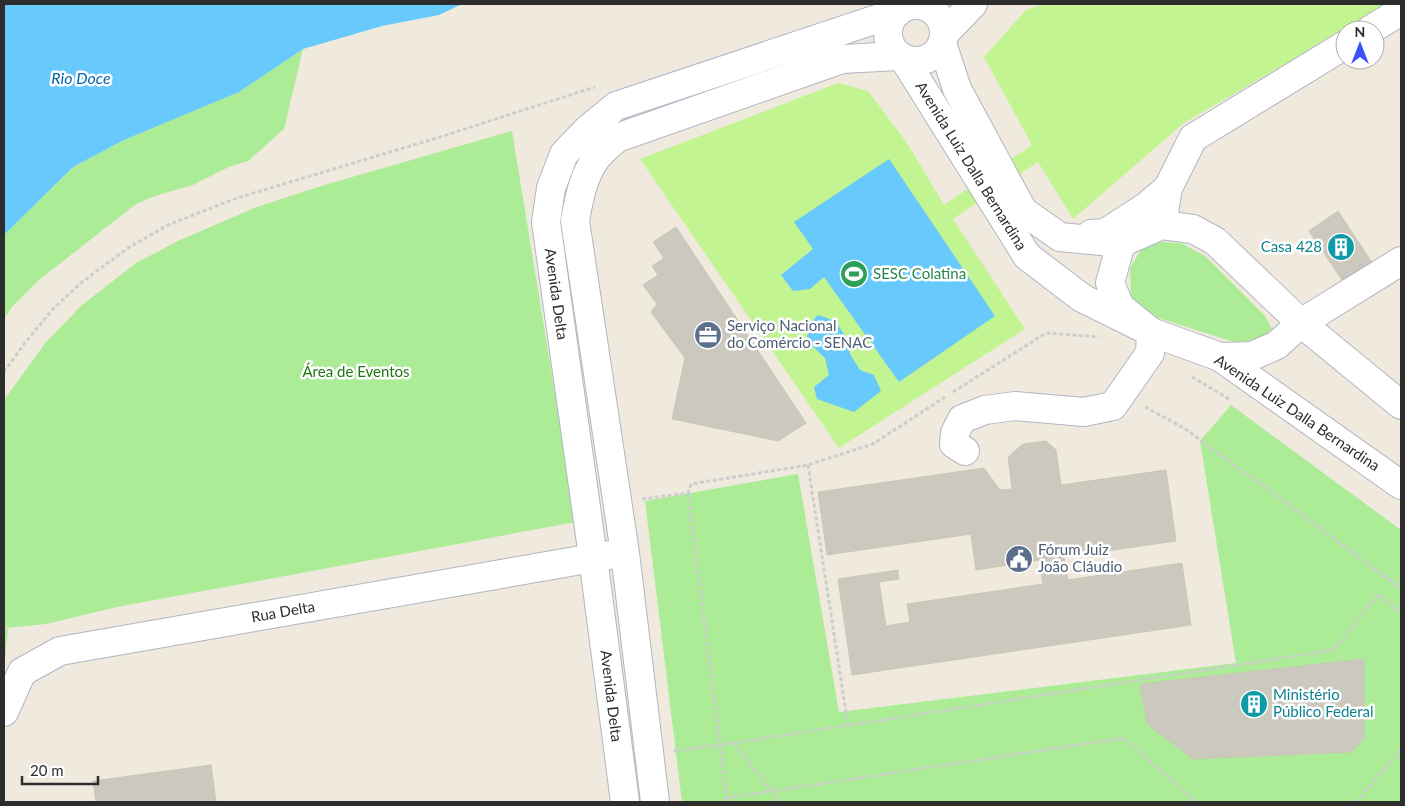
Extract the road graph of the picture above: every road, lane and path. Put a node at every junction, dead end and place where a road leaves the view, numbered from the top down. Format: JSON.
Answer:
{"nodes":[{"id":1,"x":973,"y":4,"type":"edge"},
{"id":2,"x":910,"y":7,"type":"edge"},
{"id":3,"x":1401,"y":11,"type":"edge"},
{"id":4,"x":1385,"y":21,"type":"edge"},
{"id":5,"x":943,"y":38,"type":"junction"},
{"id":6,"x":1335,"y":51,"type":"edge"},
{"id":7,"x":902,"y":57,"type":"junction"},
{"id":8,"x":599,"y":86,"type":"dead end"},
{"id":9,"x":1168,"y":188,"type":"junction"},
{"id":10,"x":1162,"y":225,"type":"junction"},
{"id":11,"x":1060,"y":237,"type":"junction"},
{"id":12,"x":1121,"y":243,"type":"junction"},
{"id":13,"x":1401,"y":261,"type":"edge"},
{"id":14,"x":1302,"y":323,"type":"junction"},
{"id":15,"x":1151,"y":332,"type":"junction"},
{"id":16,"x":1220,"y":357,"type":"junction"},
{"id":17,"x":4,"y":372,"type":"edge"},
{"id":18,"x":1121,"y":395,"type":"junction"},
{"id":19,"x":1401,"y":405,"type":"edge"},
{"id":20,"x":965,"y":451,"type":"dead end"},
{"id":21,"x":808,"y":465,"type":"dead end"},
{"id":22,"x":1401,"y":485,"type":"edge"},
{"id":23,"x":688,"y":493,"type":"dead end"},
{"id":24,"x":625,"y":553,"type":"junction"},
{"id":25,"x":593,"y":557,"type":"junction"},
{"id":26,"x":1401,"y":588,"type":"edge"},
{"id":27,"x":1401,"y":612,"type":"edge"},
{"id":28,"x":4,"y":712,"type":"edge"},
{"id":29,"x":848,"y":725,"type":"junction"},
{"id":30,"x":734,"y":744,"type":"junction"},
{"id":31,"x":719,"y":746,"type":"junction"},
{"id":32,"x":1401,"y":749,"type":"edge"},
{"id":33,"x":649,"y":754,"type":"junction"},
{"id":34,"x":772,"y":791,"type":"junction"},
{"id":35,"x":726,"y":800,"type":"edge"},
{"id":36,"x":625,"y":802,"type":"edge"},
{"id":37,"x":655,"y":802,"type":"edge"},
{"id":38,"x":780,"y":802,"type":"edge"},
{"id":39,"x":1196,"y":802,"type":"edge"},
{"id":40,"x":1357,"y":802,"type":"edge"}],
"edges":[{"from":1,"to":5,"type":"street"},
{"from":2,"to":5,"type":"street"},
{"from":2,"to":7,"type":"street"},
{"from":2,"to":25,"type":"street","name":"Avenida Delta"},
{"from":3,"to":4,"type":"street"},
{"from":5,"to":7,"type":"street"},
{"from":5,"to":11,"type":"street","name":"Avenida Luiz Dalla Bernardina"},
{"from":6,"to":9,"type":"street"},
{"from":7,"to":15,"type":"street","name":"Avenida Luiz Dalla Bernardina"},
{"from":7,"to":24,"type":"street","name":"Avenida Delta"},
{"from":8,"to":17,"type":"path"},
{"from":9,"to":10,"type":"street"},
{"from":9,"to":11,"type":"street"},
{"from":10,"to":12,"type":"street","name":"Avenida Luiz Dalla Bernardina"},
{"from":10,"to":14,"type":"street","name":"Avenida Luiz Dalla Bernardina"},
{"from":11,"to":12,"type":"street","name":"Avenida Luiz Dalla Bernardina"},
{"from":12,"to":15,"type":"street"},
{"from":13,"to":14,"type":"street"},
{"from":14,"to":16,"type":"street"},
{"from":14,"to":19,"type":"street","name":"Avenida Luiz Dalla Bernardina"},
{"from":15,"to":16,"type":"street","name":"Avenida Luiz Dalla Bernardina"},
{"from":15,"to":18,"type":"street"},
{"from":16,"to":22,"type":"street","name":"Avenida Luiz Dalla Bernardina"},
{"from":18,"to":20,"type":"street"},
{"from":18,"to":26,"type":"path"},
{"from":21,"to":29,"type":"path"},
{"from":23,"to":31,"type":"path"},
{"from":24,"to":25,"type":"street","name":"Rua Delta"},
{"from":24,"to":33,"type":"street","name":"Avenida Delta"},
{"from":25,"to":28,"type":"street","name":"Rua Delta"},
{"from":25,"to":36,"type":"street","name":"Avenida Delta"},
{"from":27,"to":29,"type":"path"},
{"from":29,"to":30,"type":"path"},
{"from":30,"to":31,"type":"path"},
{"from":30,"to":34,"type":"path"},
{"from":31,"to":33,"type":"path"},
{"from":31,"to":35,"type":"path"},
{"from":32,"to":40,"type":"path"},
{"from":33,"to":37,"type":"street","name":"Avenida Delta"},
{"from":34,"to":35,"type":"path"},
{"from":34,"to":38,"type":"path"},
{"from":34,"to":39,"type":"path"}]}
